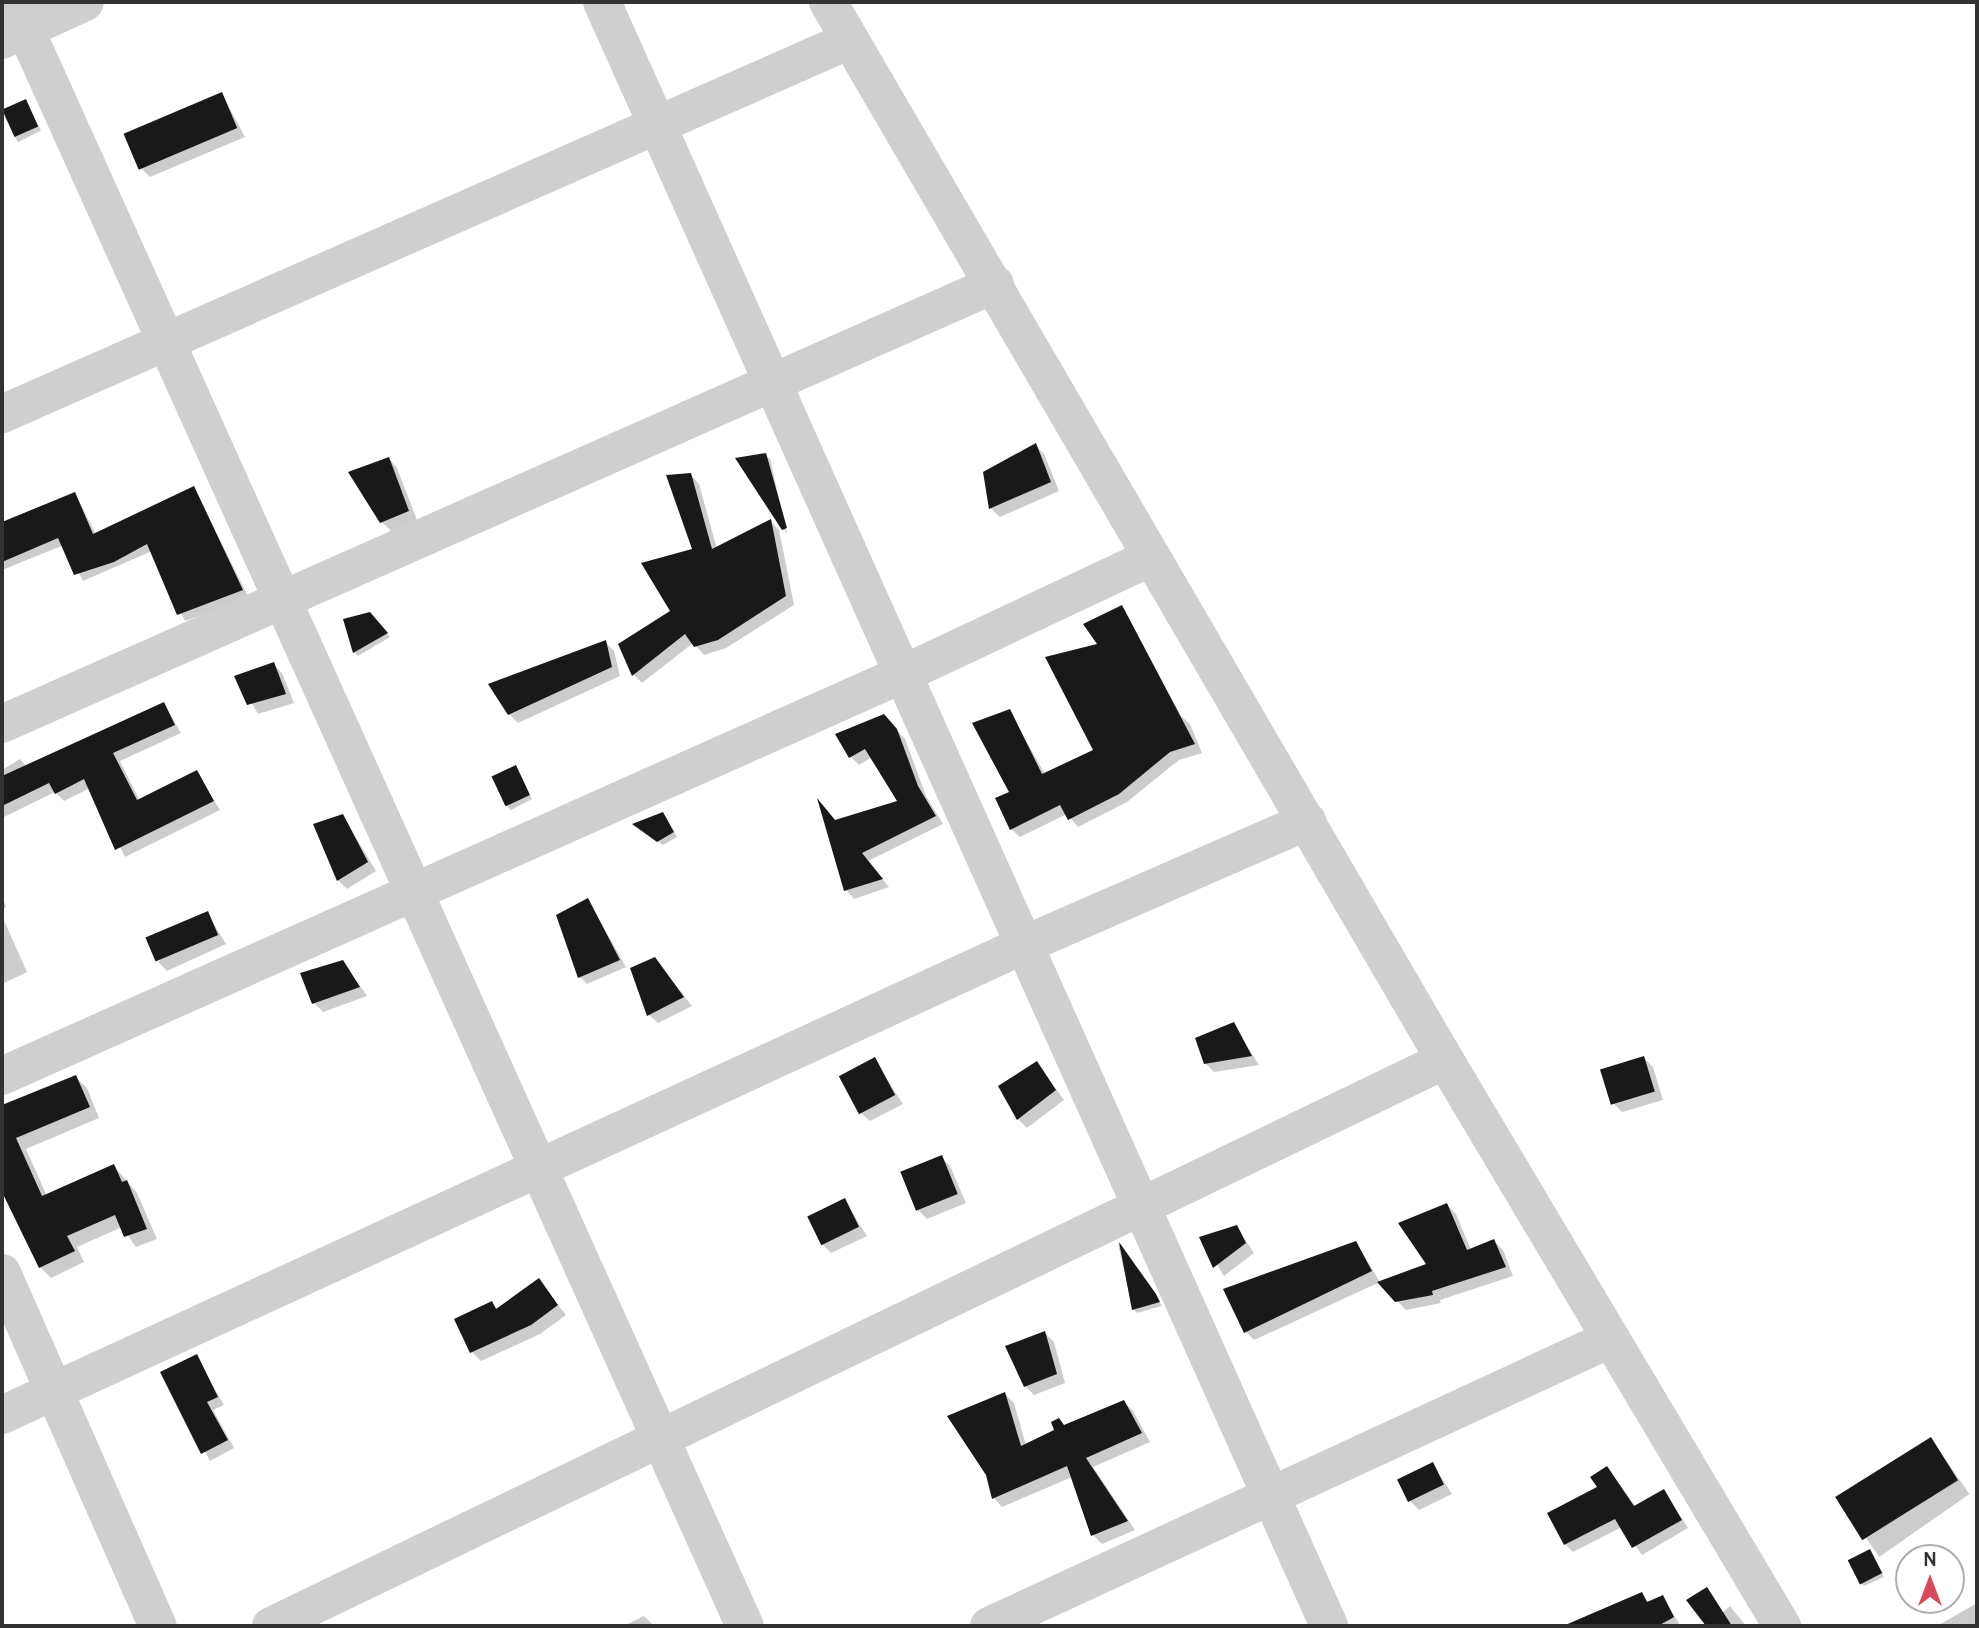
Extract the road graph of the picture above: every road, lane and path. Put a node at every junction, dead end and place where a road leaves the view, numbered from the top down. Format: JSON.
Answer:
{"nodes":[{"id":1,"x":85,"y":2,"type":"edge"},
{"id":2,"x":603,"y":2,"type":"edge"},
{"id":3,"x":828,"y":2,"type":"edge"},
{"id":4,"x":13,"y":23,"type":"edge"},
{"id":5,"x":850,"y":40,"type":"junction"},
{"id":6,"x":656,"y":123,"type":"junction"},
{"id":7,"x":996,"y":284,"type":"junction"},
{"id":8,"x":166,"y":342,"type":"junction"},
{"id":9,"x":772,"y":380,"type":"junction"},
{"id":10,"x":2,"y":414,"type":"edge"},
{"id":11,"x":1152,"y":557,"type":"junction"},
{"id":12,"x":281,"y":598,"type":"junction"},
{"id":13,"x":903,"y":674,"type":"junction"},
{"id":14,"x":2,"y":724,"type":"edge"},
{"id":15,"x":1307,"y":821,"type":"junction"},
{"id":16,"x":413,"y":891,"type":"junction"},
{"id":17,"x":1026,"y":944,"type":"junction"},
{"id":18,"x":1445,"y":1060,"type":"junction"},
{"id":19,"x":2,"y":1076,"type":"edge"},
{"id":20,"x":540,"y":1168,"type":"junction"},
{"id":21,"x":1139,"y":1211,"type":"junction"},
{"id":22,"x":2,"y":1273,"type":"edge"},
{"id":23,"x":1610,"y":1339,"type":"junction"},
{"id":24,"x":54,"y":1392,"type":"junction"},
{"id":25,"x":2,"y":1415,"type":"edge"},
{"id":26,"x":660,"y":1439,"type":"junction"},
{"id":27,"x":1271,"y":1498,"type":"junction"},
{"id":28,"x":158,"y":1626,"type":"edge"},
{"id":29,"x":271,"y":1626,"type":"edge"},
{"id":30,"x":745,"y":1626,"type":"edge"},
{"id":31,"x":989,"y":1626,"type":"edge"},
{"id":32,"x":1329,"y":1626,"type":"edge"},
{"id":33,"x":1782,"y":1626,"type":"edge"}],
"edges":[{"from":1,"to":4,"type":"street"},
{"from":2,"to":6,"type":"street"},
{"from":3,"to":5,"type":"street"},
{"from":4,"to":8,"type":"street"},
{"from":5,"to":6,"type":"street"},
{"from":5,"to":7,"type":"street"},
{"from":6,"to":8,"type":"street"},
{"from":6,"to":9,"type":"street"},
{"from":7,"to":9,"type":"street"},
{"from":7,"to":11,"type":"street"},
{"from":8,"to":10,"type":"street"},
{"from":8,"to":12,"type":"street"},
{"from":9,"to":12,"type":"street"},
{"from":9,"to":13,"type":"street"},
{"from":11,"to":13,"type":"street"},
{"from":11,"to":15,"type":"street"},
{"from":12,"to":14,"type":"street"},
{"from":12,"to":16,"type":"street"},
{"from":13,"to":16,"type":"street"},
{"from":13,"to":17,"type":"street"},
{"from":15,"to":17,"type":"street"},
{"from":15,"to":18,"type":"street"},
{"from":16,"to":19,"type":"street"},
{"from":16,"to":20,"type":"street"},
{"from":17,"to":20,"type":"street"},
{"from":17,"to":21,"type":"street"},
{"from":18,"to":21,"type":"street"},
{"from":18,"to":23,"type":"street"},
{"from":20,"to":24,"type":"street"},
{"from":20,"to":26,"type":"street"},
{"from":21,"to":26,"type":"street"},
{"from":21,"to":27,"type":"street"},
{"from":22,"to":24,"type":"street"},
{"from":23,"to":27,"type":"street"},
{"from":23,"to":33,"type":"street"},
{"from":24,"to":25,"type":"street"},
{"from":24,"to":28,"type":"street"},
{"from":26,"to":29,"type":"street"},
{"from":26,"to":30,"type":"street"},
{"from":27,"to":31,"type":"street"},
{"from":27,"to":32,"type":"street"}]}
